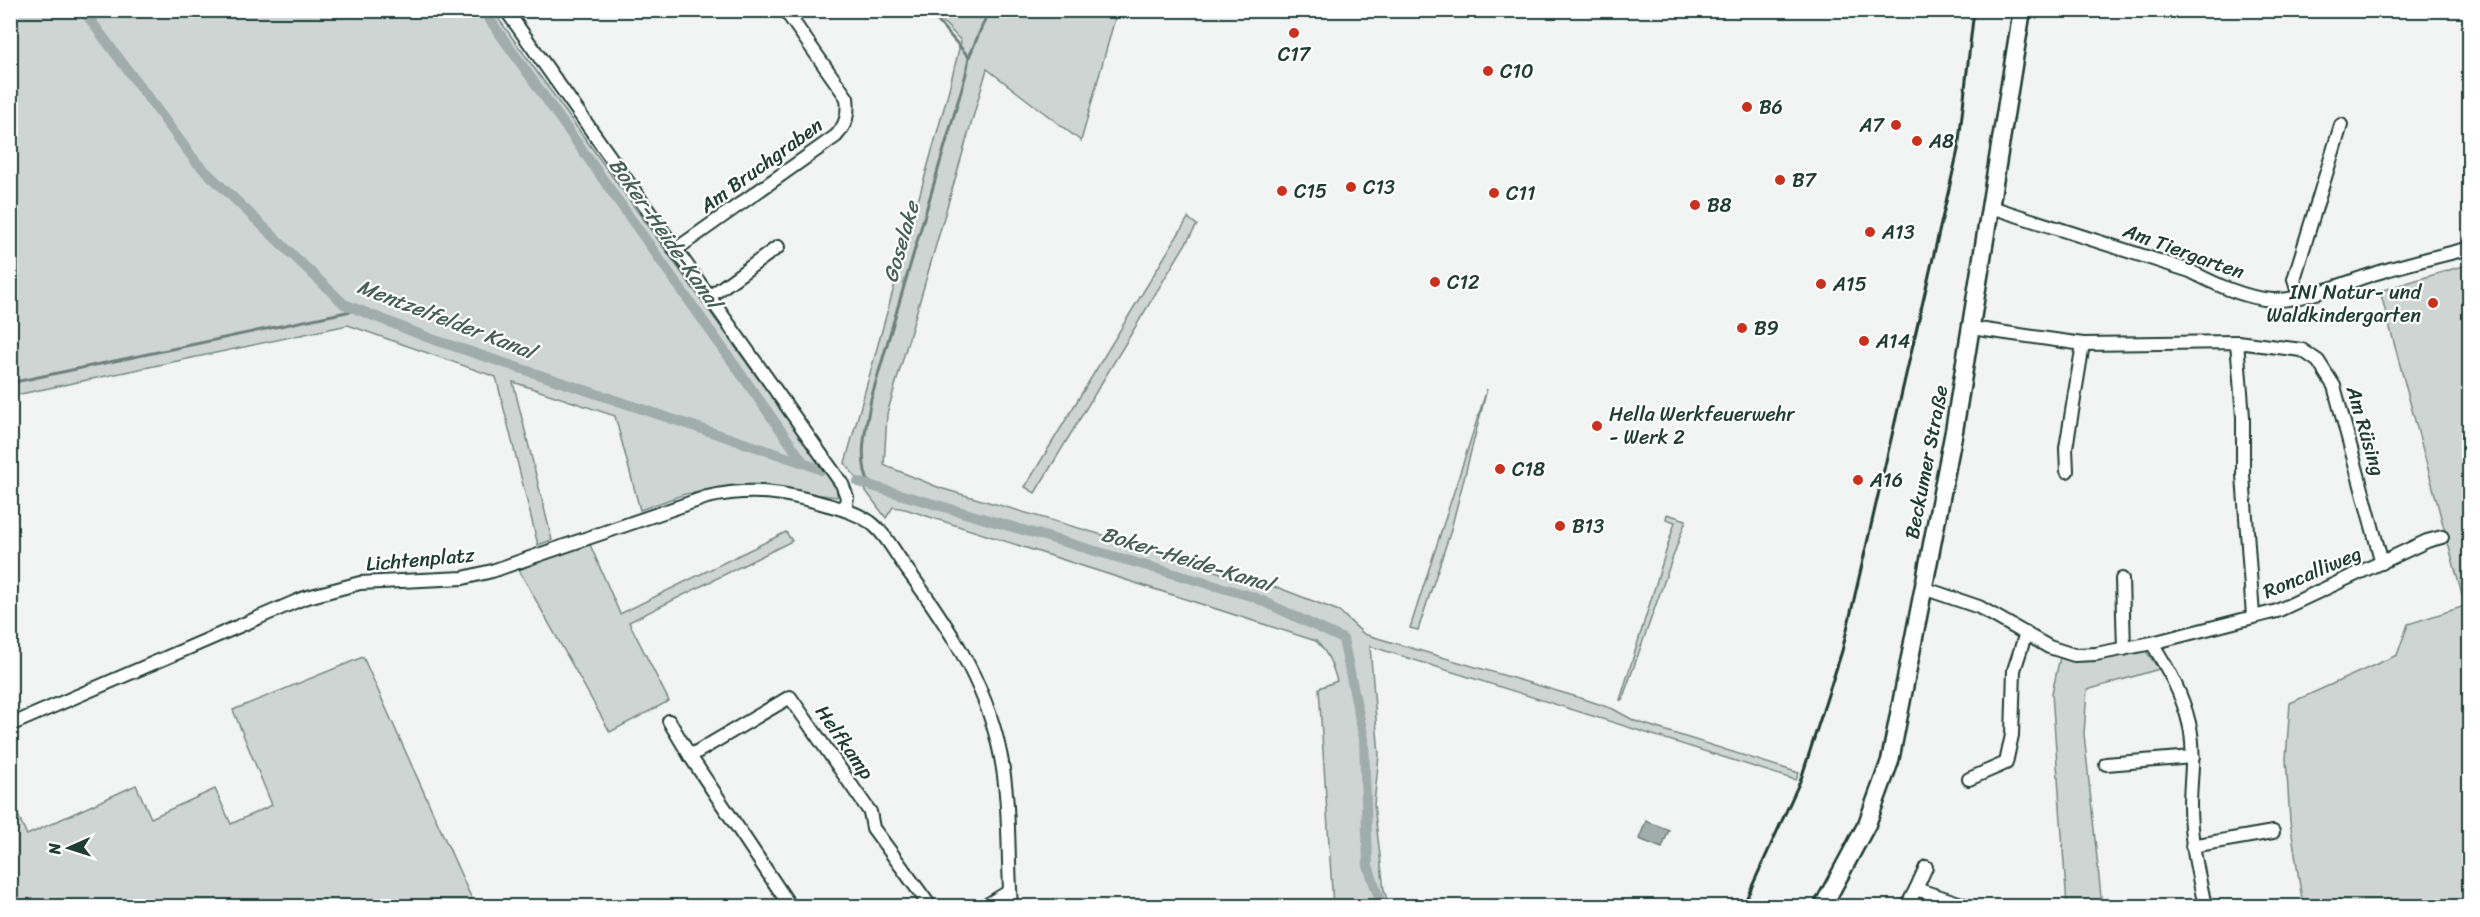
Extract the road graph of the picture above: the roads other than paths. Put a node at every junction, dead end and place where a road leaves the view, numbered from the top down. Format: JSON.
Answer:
{"nodes":[{"id":1,"x":506,"y":10,"type":"edge"},
{"id":2,"x":785,"y":10,"type":"edge"},
{"id":3,"x":2022,"y":10,"type":"edge"},
{"id":4,"x":2341,"y":125,"type":"dead end"},
{"id":5,"x":1991,"y":207,"type":"junction"},
{"id":6,"x":778,"y":248,"type":"dead end"},
{"id":7,"x":2469,"y":248,"type":"edge"},
{"id":8,"x":675,"y":250,"type":"junction"},
{"id":9,"x":709,"y":297,"type":"junction"},
{"id":10,"x":2299,"y":297,"type":"junction"},
{"id":11,"x":1971,"y":328,"type":"junction"},
{"id":12,"x":2236,"y":342,"type":"junction"},
{"id":13,"x":2083,"y":344,"type":"junction"},
{"id":14,"x":2067,"y":471,"type":"dead end"},
{"id":15,"x":846,"y":510,"type":"junction"},
{"id":16,"x":2442,"y":537,"type":"dead end"},
{"id":17,"x":2382,"y":563,"type":"junction"},
{"id":18,"x":2122,"y":579,"type":"dead end"},
{"id":19,"x":1923,"y":588,"type":"junction"},
{"id":20,"x":2253,"y":616,"type":"junction"},
{"id":21,"x":2026,"y":633,"type":"junction"},
{"id":22,"x":2152,"y":643,"type":"junction"},
{"id":23,"x":2124,"y":649,"type":"junction"},
{"id":24,"x":669,"y":721,"type":"dead end"},
{"id":25,"x":10,"y":725,"type":"edge"},
{"id":26,"x":690,"y":756,"type":"junction"},
{"id":27,"x":2193,"y":757,"type":"junction"},
{"id":28,"x":2106,"y":764,"type":"dead end"},
{"id":29,"x":1969,"y":779,"type":"dead end"},
{"id":30,"x":2272,"y":832,"type":"dead end"},
{"id":31,"x":2192,"y":846,"type":"junction"},
{"id":32,"x":1926,"y":867,"type":"dead end"},
{"id":33,"x":1916,"y":889,"type":"junction"},
{"id":34,"x":1010,"y":891,"type":"junction"},
{"id":35,"x":790,"y":906,"type":"edge"},
{"id":36,"x":930,"y":906,"type":"edge"},
{"id":37,"x":985,"y":906,"type":"edge"},
{"id":38,"x":1011,"y":906,"type":"edge"},
{"id":39,"x":1823,"y":906,"type":"edge"},
{"id":40,"x":1907,"y":906,"type":"edge"},
{"id":41,"x":1968,"y":906,"type":"edge"},
{"id":42,"x":2205,"y":906,"type":"edge"}],
"edges":[{"from":1,"to":8,"type":"street"},
{"from":2,"to":8,"type":"street","name":"Am Bruchgraben"},
{"from":3,"to":5,"type":"main road","name":"Beckumer Straße"},
{"from":4,"to":10,"type":"street"},
{"from":5,"to":10,"type":"street","name":"Am Tiergarten"},
{"from":5,"to":11,"type":"main road","name":"Beckumer Straße"},
{"from":6,"to":9,"type":"street"},
{"from":7,"to":10,"type":"street","name":"Am Tiergarten"},
{"from":8,"to":9,"type":"street"},
{"from":9,"to":15,"type":"street"},
{"from":11,"to":13,"type":"street","name":"Am Rüsing"},
{"from":11,"to":19,"type":"main road","name":"Beckumer Straße"},
{"from":12,"to":13,"type":"street","name":"Am Rüsing"},
{"from":12,"to":17,"type":"street","name":"Am Rüsing"},
{"from":12,"to":20,"type":"street"},
{"from":13,"to":14,"type":"street"},
{"from":15,"to":25,"type":"street","name":"Lichtenplatz"},
{"from":15,"to":34,"type":"street","name":"Lichtenplatz"},
{"from":16,"to":17,"type":"street","name":"Roncalliweg"},
{"from":17,"to":20,"type":"street","name":"Roncalliweg"},
{"from":18,"to":23,"type":"street"},
{"from":19,"to":21,"type":"street","name":"Roncalliweg"},
{"from":19,"to":39,"type":"main road","name":"Beckumer Straße"},
{"from":20,"to":22,"type":"street","name":"Roncalliweg"},
{"from":21,"to":23,"type":"street","name":"Roncalliweg"},
{"from":21,"to":29,"type":"street"},
{"from":22,"to":23,"type":"street","name":"Roncalliweg"},
{"from":22,"to":27,"type":"street"},
{"from":24,"to":26,"type":"street"},
{"from":26,"to":35,"type":"street"},
{"from":26,"to":36,"type":"street","name":"Helfkamp"},
{"from":27,"to":28,"type":"street"},
{"from":27,"to":31,"type":"street"},
{"from":30,"to":31,"type":"street"},
{"from":31,"to":42,"type":"street"},
{"from":32,"to":33,"type":"street"},
{"from":33,"to":40,"type":"street"},
{"from":33,"to":41,"type":"street"},
{"from":34,"to":37,"type":"street"},
{"from":34,"to":38,"type":"street","name":"Lichtenplatz"}]}
